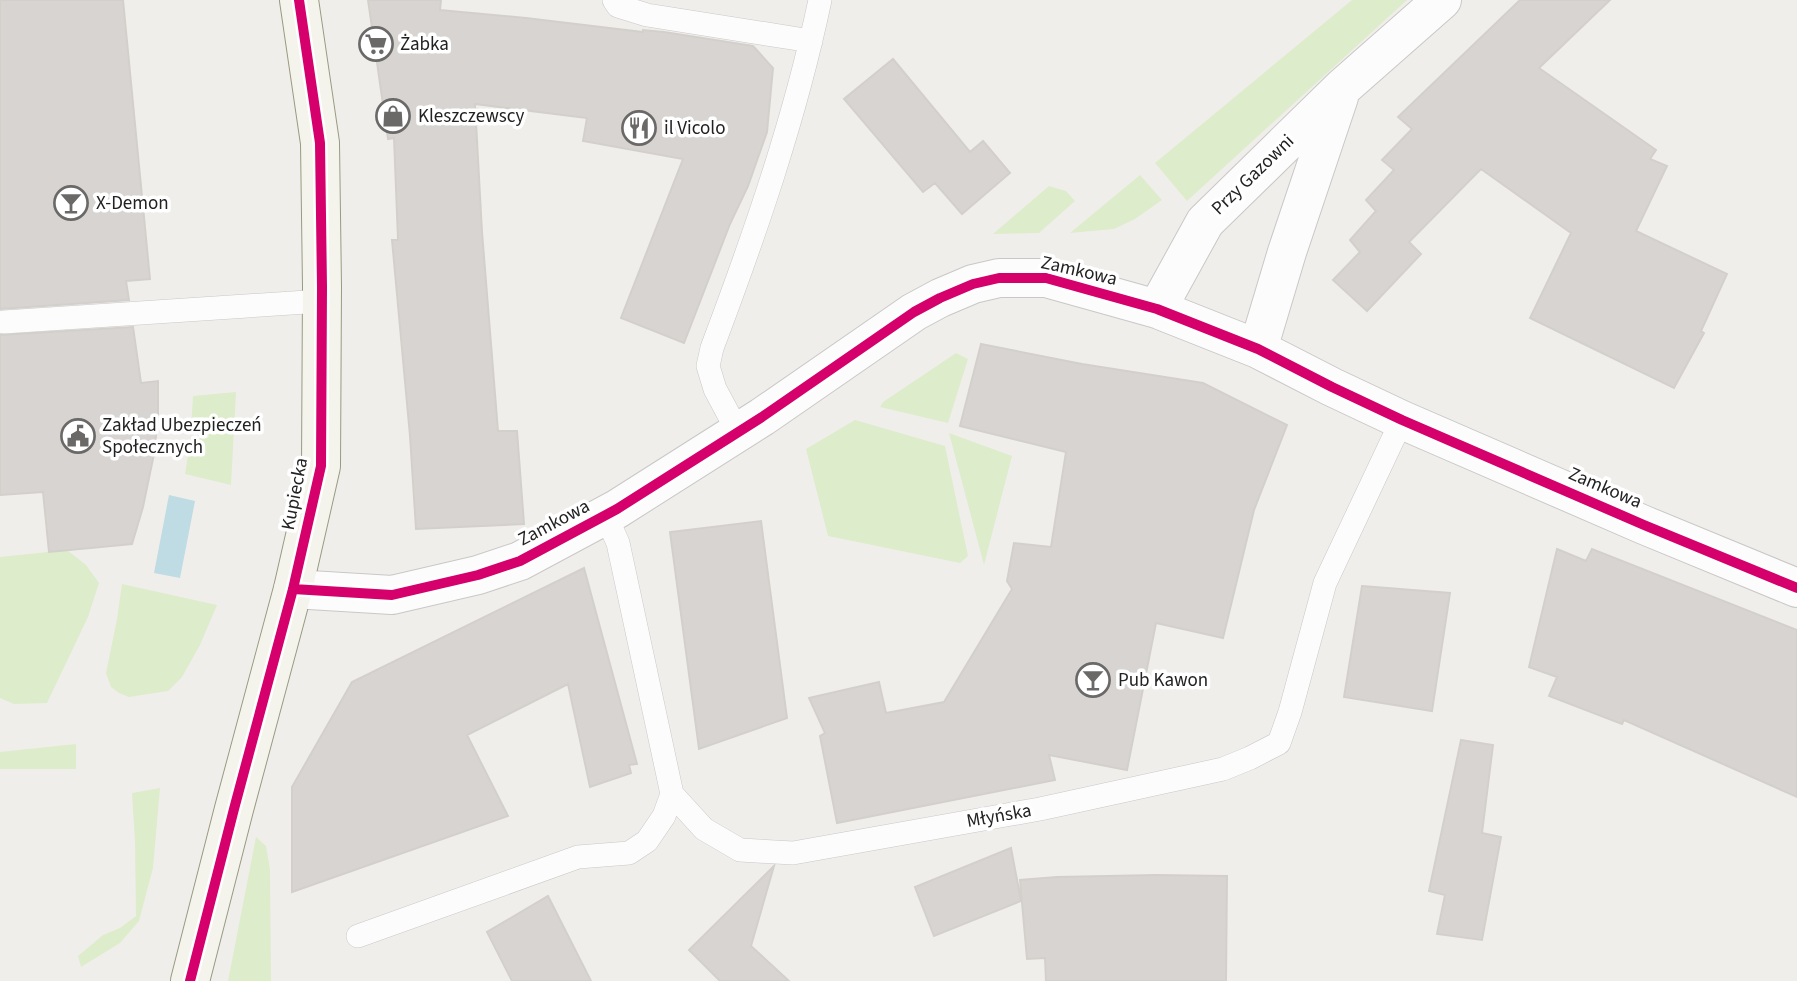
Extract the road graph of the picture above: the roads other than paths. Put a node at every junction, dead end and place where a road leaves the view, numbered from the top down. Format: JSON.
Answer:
{"nodes":[{"id":1,"x":299,"y":0,"type":"edge"},
{"id":2,"x":614,"y":0,"type":"edge"},
{"id":3,"x":820,"y":0,"type":"edge"},
{"id":4,"x":1442,"y":0,"type":"edge"},
{"id":5,"x":811,"y":41,"type":"junction"},
{"id":6,"x":1342,"y":88,"type":"junction"},
{"id":7,"x":322,"y":301,"type":"junction"},
{"id":8,"x":1157,"y":309,"type":"junction"},
{"id":9,"x":4,"y":322,"type":"dead end"},
{"id":10,"x":1258,"y":349,"type":"junction"},
{"id":11,"x":1402,"y":420,"type":"junction"},
{"id":12,"x":738,"y":432,"type":"junction"},
{"id":13,"x":606,"y":516,"type":"junction"},
{"id":14,"x":1797,"y":588,"type":"edge"},
{"id":15,"x":293,"y":589,"type":"junction"},
{"id":16,"x":672,"y":794,"type":"junction"},
{"id":17,"x":358,"y":936,"type":"dead end"},
{"id":18,"x":190,"y":981,"type":"edge"}],
"edges":[{"from":1,"to":7,"type":"street","name":"Kupiecka"},
{"from":2,"to":5,"type":"lane"},
{"from":3,"to":5,"type":"lane"},
{"from":4,"to":6,"type":"street","name":"Przy Gazowni"},
{"from":5,"to":12,"type":"lane"},
{"from":6,"to":8,"type":"street","name":"Przy Gazowni"},
{"from":6,"to":10,"type":"street","name":"Przy Gazowni"},
{"from":7,"to":9,"type":"lane"},
{"from":7,"to":15,"type":"street","name":"Kupiecka"},
{"from":8,"to":10,"type":"street","name":"Zamkowa"},
{"from":8,"to":12,"type":"street","name":"Zamkowa"},
{"from":10,"to":11,"type":"street","name":"Zamkowa"},
{"from":11,"to":14,"type":"street","name":"Zamkowa"},
{"from":11,"to":16,"type":"lane","name":"Młyńska"},
{"from":12,"to":13,"type":"street","name":"Zamkowa"},
{"from":13,"to":15,"type":"street","name":"Zamkowa"},
{"from":13,"to":16,"type":"lane"},
{"from":15,"to":18,"type":"street","name":"Kupiecka"},
{"from":16,"to":17,"type":"lane"}]}
